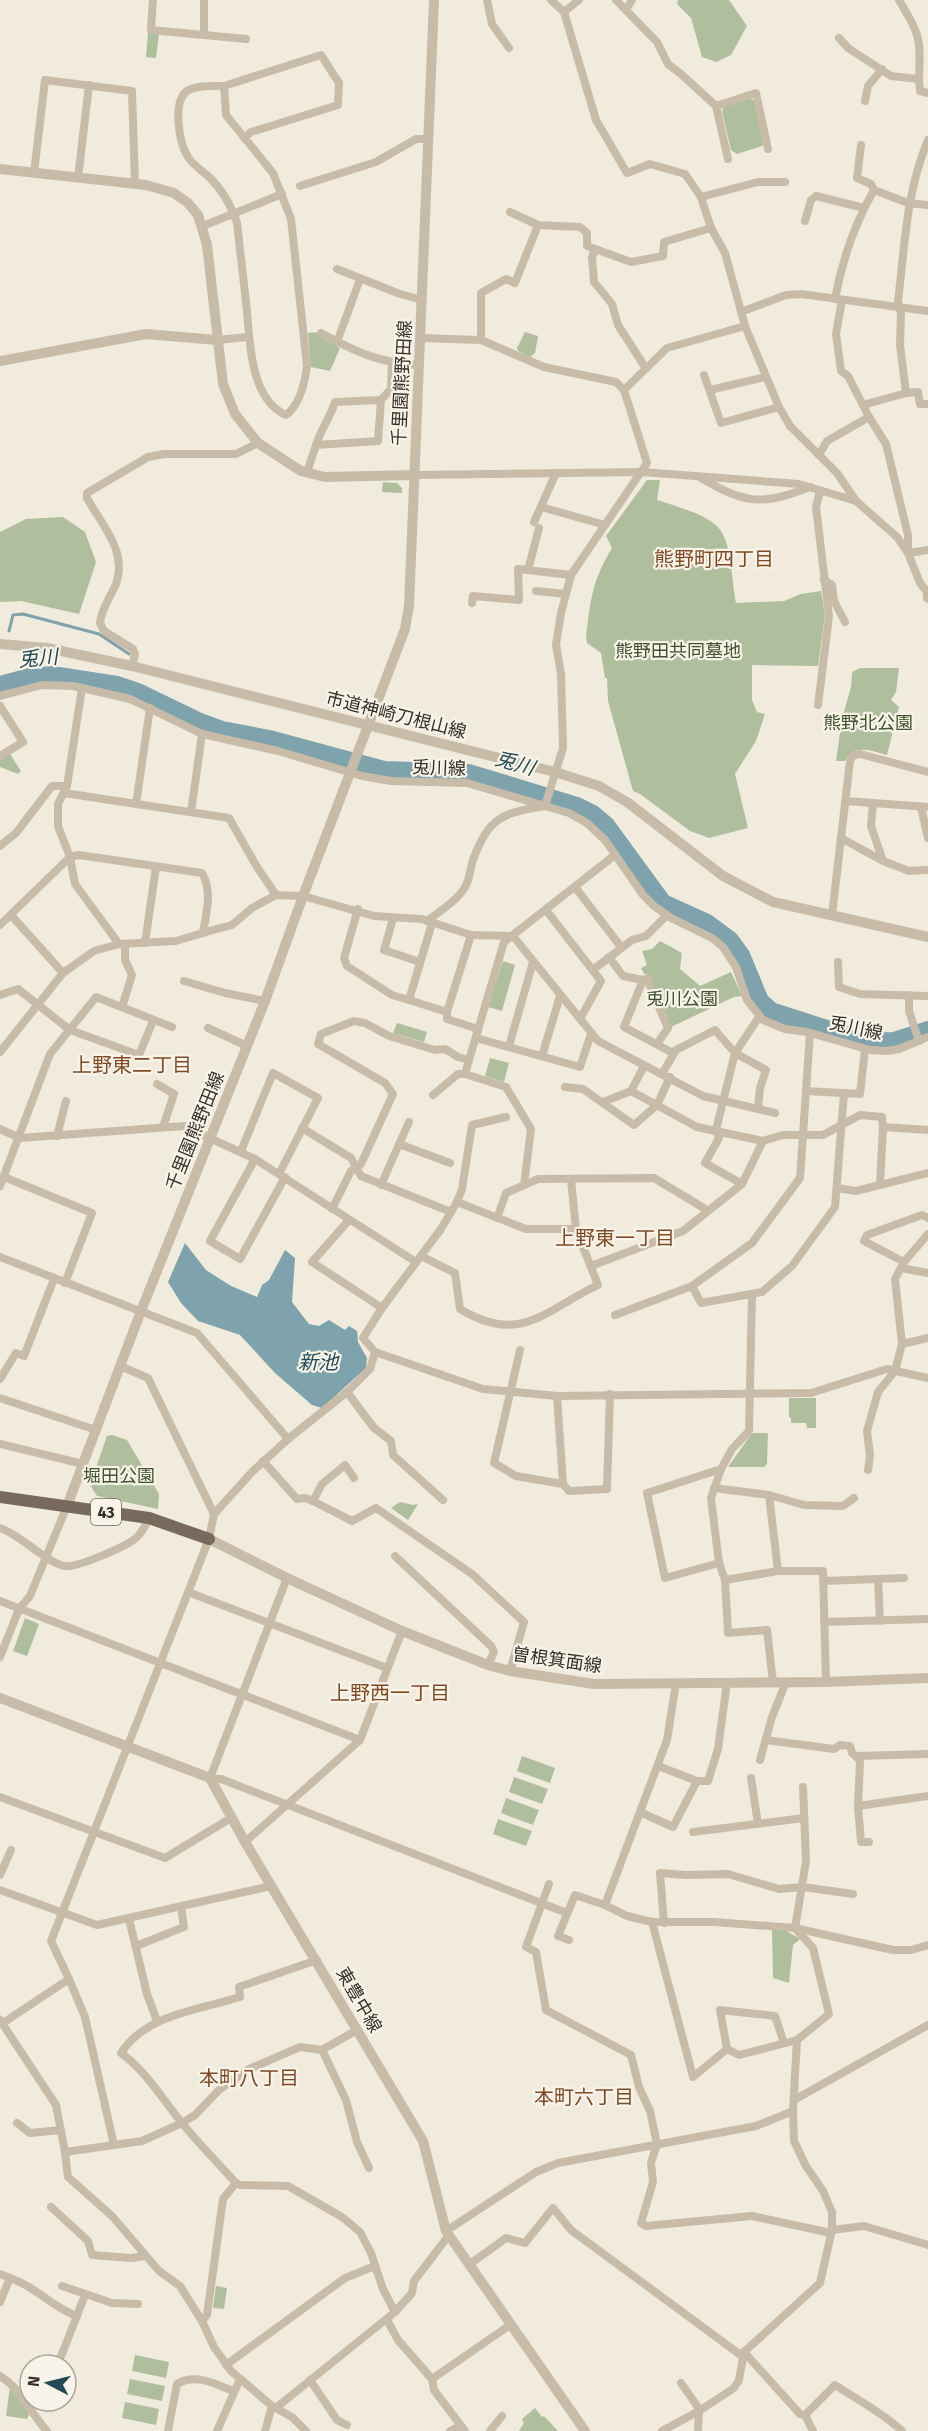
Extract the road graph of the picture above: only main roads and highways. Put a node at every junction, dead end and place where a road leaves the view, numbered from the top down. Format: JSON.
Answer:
{"nodes":[{"id":1,"x":0,"y":1497,"type":"edge"},
{"id":2,"x":209,"y":1539,"type":"road end"}],
"edges":[{"from":1,"to":2,"type":"main road","number":"43"}]}
